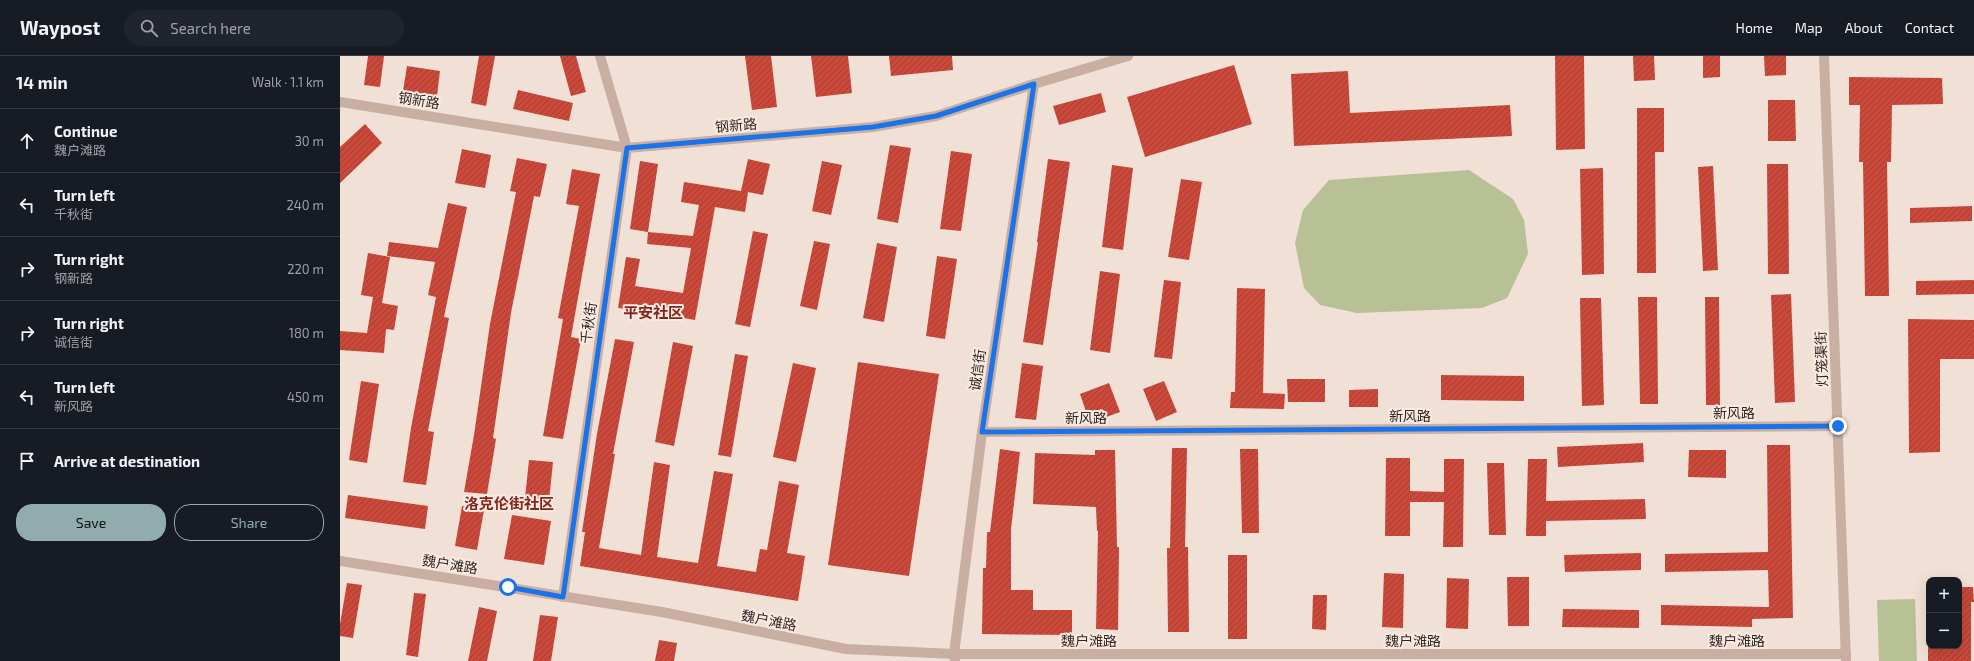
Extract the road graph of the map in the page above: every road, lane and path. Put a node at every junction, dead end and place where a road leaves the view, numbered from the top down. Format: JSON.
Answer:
{"nodes":[{"id":1,"x":600,"y":56,"type":"edge"},
{"id":2,"x":1128,"y":56,"type":"edge"},
{"id":3,"x":1824,"y":56,"type":"edge"},
{"id":4,"x":1034,"y":84,"type":"junction"},
{"id":5,"x":340,"y":102,"type":"edge"},
{"id":6,"x":627,"y":148,"type":"junction"},
{"id":7,"x":1838,"y":426,"type":"junction"},
{"id":8,"x":982,"y":432,"type":"junction"},
{"id":9,"x":340,"y":561,"type":"edge"},
{"id":10,"x":563,"y":597,"type":"junction"},
{"id":11,"x":929,"y":657,"type":"edge"},
{"id":12,"x":955,"y":657,"type":"edge"},
{"id":13,"x":1846,"y":657,"type":"edge"}],
"edges":[{"from":1,"to":6,"type":"street","name":"千秋街"},
{"from":2,"to":4,"type":"street","name":"钢新路"},
{"from":3,"to":7,"type":"street","name":"灯笼渠街"},
{"from":4,"to":6,"type":"street","name":"钢新路"},
{"from":4,"to":8,"type":"street","name":"诚信街"},
{"from":5,"to":6,"type":"street","name":"钢新路"},
{"from":6,"to":10,"type":"street","name":"千秋街"},
{"from":7,"to":8,"type":"street","name":"新风路"},
{"from":7,"to":13,"type":"street","name":"灯笼渠街"},
{"from":8,"to":12,"type":"street","name":"诚信街"},
{"from":9,"to":10,"type":"street","name":"魏户滩路"},
{"from":10,"to":11,"type":"street","name":"魏户滩路"},
{"from":11,"to":12,"type":"street","name":"魏户滩路"},
{"from":12,"to":13,"type":"street","name":"魏户滩路"}]}
